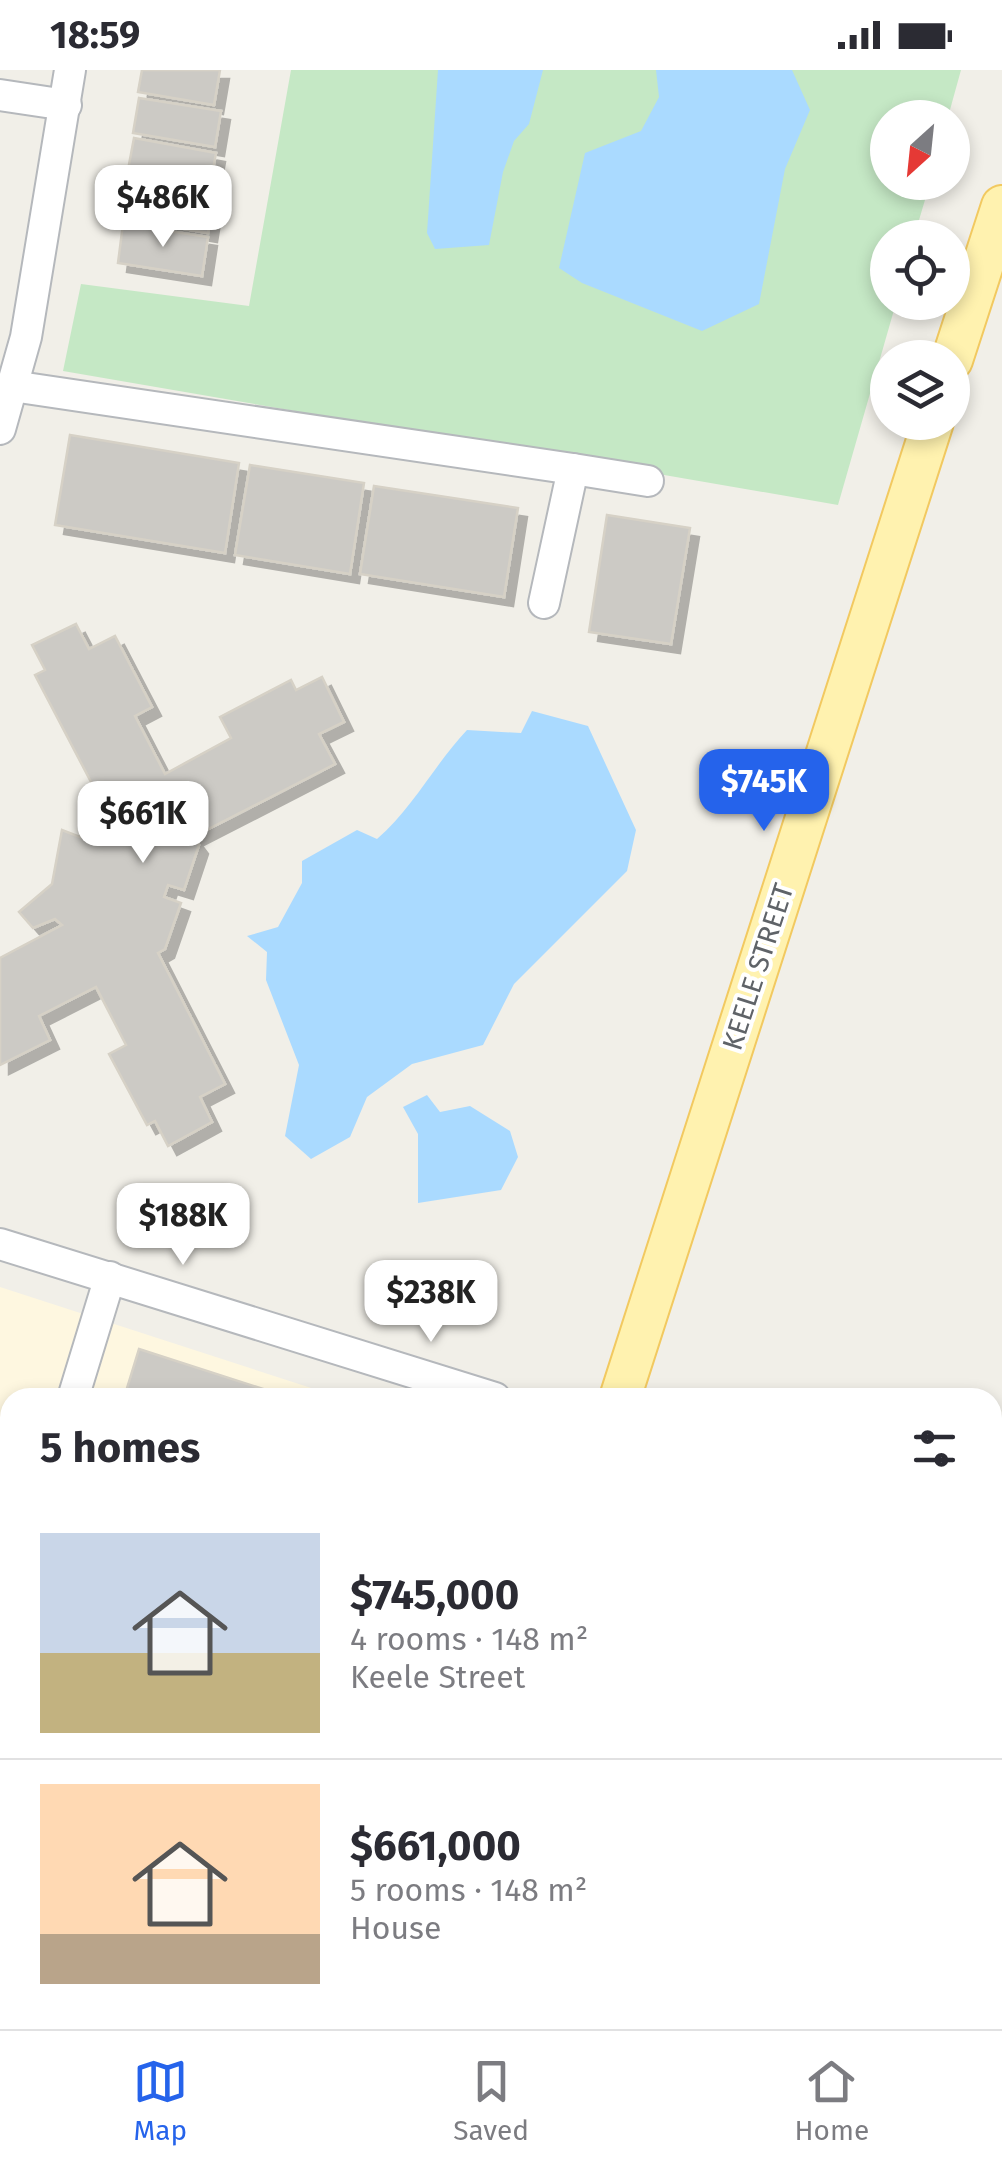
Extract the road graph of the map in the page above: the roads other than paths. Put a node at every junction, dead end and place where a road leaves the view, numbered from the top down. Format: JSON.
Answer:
{"nodes":[{"id":1,"x":70,"y":70,"type":"edge"},
{"id":2,"x":0,"y":95,"type":"edge"},
{"id":3,"x":66,"y":105,"type":"junction"},
{"id":4,"x":1002,"y":206,"type":"edge"},
{"id":5,"x":958,"y":340,"type":"edge"},
{"id":6,"x":12,"y":386,"type":"junction"},
{"id":7,"x":0,"y":429,"type":"edge"},
{"id":8,"x":926,"y":440,"type":"edge"},
{"id":9,"x":574,"y":469,"type":"junction"},
{"id":10,"x":648,"y":481,"type":"dead end"},
{"id":11,"x":544,"y":603,"type":"dead end"},
{"id":12,"x":0,"y":1244,"type":"edge"},
{"id":13,"x":110,"y":1277,"type":"junction"},
{"id":14,"x":76,"y":1388,"type":"edge"},
{"id":15,"x":462,"y":1388,"type":"edge"},
{"id":16,"x":623,"y":1388,"type":"edge"}],
"edges":[{"from":1,"to":3,"type":"street"},
{"from":2,"to":3,"type":"street"},
{"from":3,"to":6,"type":"street"},
{"from":4,"to":5,"type":"main road"},
{"from":6,"to":7,"type":"street"},
{"from":6,"to":9,"type":"street"},
{"from":8,"to":16,"type":"main road","name":"KEELE STREET"},
{"from":9,"to":10,"type":"street"},
{"from":9,"to":11,"type":"street"},
{"from":12,"to":13,"type":"street"},
{"from":13,"to":14,"type":"street"},
{"from":13,"to":15,"type":"street"}]}
